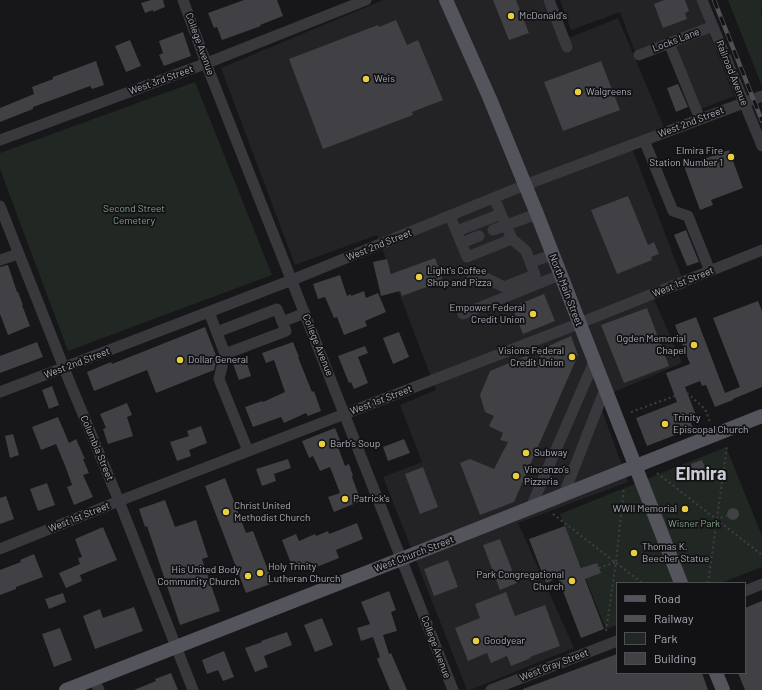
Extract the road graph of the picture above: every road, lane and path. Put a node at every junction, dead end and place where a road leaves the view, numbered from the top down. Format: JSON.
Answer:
{"nodes":[{"id":1,"x":184,"y":0,"type":"edge"},
{"id":2,"x":366,"y":0,"type":"edge"},
{"id":3,"x":446,"y":0,"type":"edge"},
{"id":4,"x":549,"y":0,"type":"edge"},
{"id":5,"x":702,"y":0,"type":"edge"},
{"id":6,"x":713,"y":26,"type":"junction"},
{"id":7,"x":669,"y":43,"type":"junction"},
{"id":8,"x":567,"y":47,"type":"dead end"},
{"id":9,"x":639,"y":55,"type":"dead end"},
{"id":10,"x":207,"y":64,"type":"junction"},
{"id":11,"x":760,"y":97,"type":"edge"},
{"id":12,"x":744,"y":102,"type":"junction"},
{"id":13,"x":700,"y":119,"type":"junction"},
{"id":14,"x":0,"y":140,"type":"edge"},
{"id":15,"x":644,"y":140,"type":"junction"},
{"id":16,"x":762,"y":146,"type":"edge"},
{"id":17,"x":525,"y":185,"type":"junction"},
{"id":18,"x":494,"y":198,"type":"junction"},
{"id":19,"x":0,"y":206,"type":"edge"},
{"id":20,"x":501,"y":214,"type":"junction"},
{"id":21,"x":537,"y":214,"type":"junction"},
{"id":22,"x":450,"y":216,"type":"junction"},
{"id":23,"x":506,"y":226,"type":"junction"},
{"id":24,"x":492,"y":230,"type":"dead end"},
{"id":25,"x":457,"y":231,"type":"junction"},
{"id":26,"x":479,"y":236,"type":"dead end"},
{"id":27,"x":512,"y":239,"type":"junction"},
{"id":28,"x":461,"y":243,"type":"junction"},
{"id":29,"x":762,"y":250,"type":"edge"},
{"id":30,"x":18,"y":254,"type":"junction"},
{"id":31,"x":552,"y":255,"type":"junction"},
{"id":32,"x":0,"y":260,"type":"edge"},
{"id":33,"x":531,"y":262,"type":"junction"},
{"id":34,"x":710,"y":271,"type":"junction"},
{"id":35,"x":560,"y":275,"type":"junction"},
{"id":36,"x":292,"y":280,"type":"junction"},
{"id":37,"x":471,"y":280,"type":"dead end"},
{"id":38,"x":209,"y":312,"type":"junction"},
{"id":39,"x":305,"y":313,"type":"junction"},
{"id":40,"x":463,"y":314,"type":"dead end"},
{"id":41,"x":282,"y":322,"type":"junction"},
{"id":42,"x":579,"y":323,"type":"junction"},
{"id":43,"x":217,"y":332,"type":"junction"},
{"id":44,"x":225,"y":354,"type":"junction"},
{"id":45,"x":594,"y":362,"type":"junction"},
{"id":46,"x":64,"y":368,"type":"junction"},
{"id":47,"x":605,"y":389,"type":"junction"},
{"id":48,"x":0,"y":392,"type":"edge"},
{"id":49,"x":631,"y":412,"type":"dead end"},
{"id":50,"x":345,"y":414,"type":"junction"},
{"id":51,"x":762,"y":416,"type":"edge"},
{"id":52,"x":710,"y":422,"type":"dead end"},
{"id":53,"x":727,"y":446,"type":"dead end"},
{"id":54,"x":248,"y":451,"type":"junction"},
{"id":55,"x":635,"y":466,"type":"junction"},
{"id":56,"x":657,"y":473,"type":"dead end"},
{"id":57,"x":624,"y":487,"type":"dead end"},
{"id":58,"x":564,"y":494,"type":"junction"},
{"id":59,"x":119,"y":501,"type":"junction"},
{"id":60,"x":531,"y":507,"type":"junction"},
{"id":61,"x":553,"y":514,"type":"dead end"},
{"id":62,"x":727,"y":516,"type":"dead end"},
{"id":63,"x":716,"y":519,"type":"junction"},
{"id":64,"x":0,"y":549,"type":"edge"},
{"id":65,"x":762,"y":555,"type":"edge"},
{"id":66,"x":402,"y":559,"type":"junction"},
{"id":67,"x":616,"y":562,"type":"junction"},
{"id":68,"x":599,"y":568,"type":"dead end"},
{"id":69,"x":641,"y":582,"type":"edge"},
{"id":70,"x":681,"y":582,"type":"edge"},
{"id":71,"x":708,"y":582,"type":"edge"},
{"id":72,"x":762,"y":584,"type":"edge"},
{"id":73,"x":746,"y":591,"type":"edge"},
{"id":74,"x":606,"y":631,"type":"dead end"},
{"id":75,"x":616,"y":641,"type":"edge"},
{"id":76,"x":176,"y":646,"type":"junction"},
{"id":77,"x":716,"y":674,"type":"edge"},
{"id":78,"x":96,"y":685,"type":"edge"},
{"id":79,"x":66,"y":690,"type":"edge"},
{"id":80,"x":193,"y":690,"type":"edge"},
{"id":81,"x":453,"y":690,"type":"edge"},
{"id":82,"x":491,"y":690,"type":"edge"},
{"id":83,"x":723,"y":690,"type":"edge"}],
"edges":[{"from":1,"to":10,"type":"street","name":"College Avenue"},
{"from":2,"to":10,"type":"street","name":"West 3rd Street"},
{"from":3,"to":17,"type":"main road","name":"North Main Street"},
{"from":4,"to":8,"type":"street"},
{"from":5,"to":6,"type":"street","name":"Railroad Avenue"},
{"from":6,"to":7,"type":"street","name":"Locks Lane"},
{"from":6,"to":12,"type":"street","name":"Railroad Avenue"},
{"from":7,"to":9,"type":"street","name":"Locks Lane"},
{"from":7,"to":13,"type":"street"},
{"from":10,"to":14,"type":"street","name":"West 3rd Street"},
{"from":10,"to":36,"type":"street","name":"College Avenue"},
{"from":11,"to":12,"type":"street","name":"West 2nd Street"},
{"from":12,"to":13,"type":"street","name":"West 2nd Street"},
{"from":12,"to":16,"type":"street","name":"Railroad Avenue"},
{"from":13,"to":15,"type":"street","name":"West 2nd Street"},
{"from":15,"to":17,"type":"street","name":"West 2nd Street"},
{"from":15,"to":34,"type":"street"},
{"from":17,"to":18,"type":"street","name":"West 2nd Street"},
{"from":17,"to":21,"type":"main road","name":"North Main Street"},
{"from":18,"to":20,"type":"street"},
{"from":18,"to":22,"type":"street","name":"West 2nd Street"},
{"from":19,"to":30,"type":"street","name":"Columbia Street"},
{"from":20,"to":23,"type":"street"},
{"from":20,"to":25,"type":"street"},
{"from":21,"to":23,"type":"street"},
{"from":21,"to":31,"type":"main road","name":"North Main Street"},
{"from":22,"to":25,"type":"street"},
{"from":22,"to":36,"type":"street","name":"West 2nd Street"},
{"from":23,"to":24,"type":"street"},
{"from":23,"to":27,"type":"street"},
{"from":25,"to":28,"type":"street"},
{"from":26,"to":28,"type":"street"},
{"from":27,"to":28,"type":"street"},
{"from":27,"to":33,"type":"street"},
{"from":29,"to":34,"type":"street","name":"West 1st Street"},
{"from":30,"to":32,"type":"street"},
{"from":30,"to":46,"type":"street","name":"Columbia Street"},
{"from":31,"to":33,"type":"street"},
{"from":31,"to":35,"type":"main road","name":"North Main Street"},
{"from":33,"to":37,"type":"street"},
{"from":34,"to":42,"type":"street","name":"West 1st Street"},
{"from":35,"to":40,"type":"street"},
{"from":35,"to":42,"type":"main road","name":"North Main Street"},
{"from":36,"to":38,"type":"street","name":"West 2nd Street"},
{"from":36,"to":39,"type":"street","name":"College Avenue"},
{"from":38,"to":43,"type":"street"},
{"from":38,"to":46,"type":"street","name":"West 2nd Street"},
{"from":39,"to":41,"type":"street"},
{"from":39,"to":50,"type":"street","name":"College Avenue"},
{"from":41,"to":43,"type":"street"},
{"from":41,"to":44,"type":"street"},
{"from":42,"to":45,"type":"main road","name":"North Main Street"},
{"from":42,"to":50,"type":"street","name":"West 1st Street"},
{"from":43,"to":44,"type":"street"},
{"from":44,"to":54,"type":"street"},
{"from":45,"to":47,"type":"main road","name":"North Main Street"},
{"from":45,"to":60,"type":"street"},
{"from":46,"to":48,"type":"street","name":"West 2nd Street"},
{"from":46,"to":59,"type":"street","name":"Columbia Street"},
{"from":47,"to":55,"type":"main road","name":"North Main Street"},
{"from":47,"to":58,"type":"street"},
{"from":49,"to":52,"type":"path"},
{"from":50,"to":54,"type":"street","name":"West 1st Street"},
{"from":50,"to":66,"type":"street","name":"College Avenue"},
{"from":51,"to":55,"type":"main road","name":"West Church Street"},
{"from":53,"to":63,"type":"path"},
{"from":54,"to":59,"type":"street","name":"West 1st Street"},
{"from":55,"to":58,"type":"main road","name":"West Church Street"},
{"from":55,"to":70,"type":"main road","name":"North Main Street"},
{"from":56,"to":63,"type":"path"},
{"from":57,"to":67,"type":"path"},
{"from":58,"to":60,"type":"main road","name":"West Church Street"},
{"from":59,"to":64,"type":"street","name":"West 1st Street"},
{"from":59,"to":76,"type":"street","name":"Columbia Street"},
{"from":60,"to":66,"type":"main road","name":"West Church Street"},
{"from":61,"to":67,"type":"path"},
{"from":62,"to":63,"type":"path"},
{"from":63,"to":65,"type":"path"},
{"from":63,"to":71,"type":"path"},
{"from":66,"to":76,"type":"main road","name":"West Church Street"},
{"from":66,"to":81,"type":"street","name":"College Avenue"},
{"from":67,"to":68,"type":"path"},
{"from":67,"to":69,"type":"path"},
{"from":67,"to":74,"type":"path"},
{"from":72,"to":73,"type":"street"},
{"from":75,"to":82,"type":"street","name":"West Gray Street"},
{"from":76,"to":78,"type":"main road","name":"West Church Street"},
{"from":76,"to":80,"type":"street","name":"Columbia Street"},
{"from":77,"to":83,"type":"main road"},
{"from":78,"to":79,"type":"main road","name":"West Church Street"}]}
